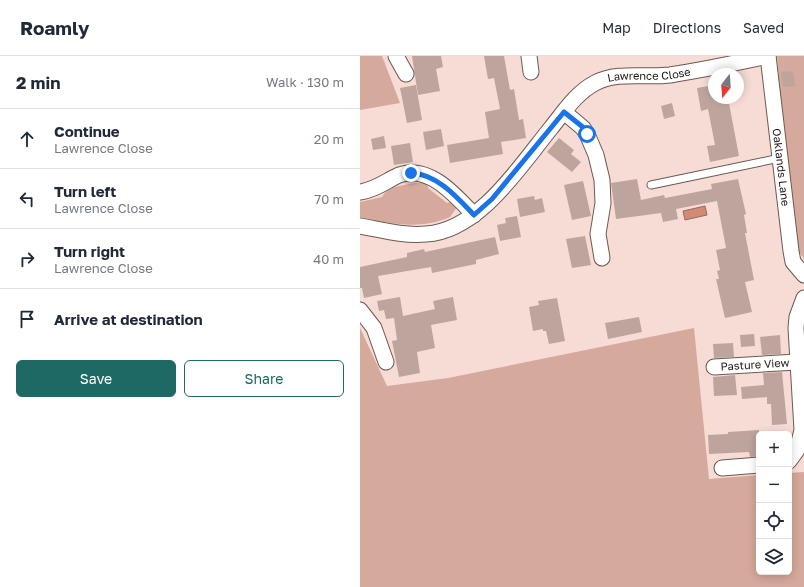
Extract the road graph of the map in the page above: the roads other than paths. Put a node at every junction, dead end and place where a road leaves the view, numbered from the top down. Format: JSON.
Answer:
{"nodes":[{"id":1,"x":396,"y":56,"type":"edge"},
{"id":2,"x":528,"y":56,"type":"edge"},
{"id":3,"x":768,"y":56,"type":"edge"},
{"id":4,"x":531,"y":72,"type":"dead end"},
{"id":5,"x":406,"y":74,"type":"dead end"},
{"id":6,"x":564,"y":112,"type":"junction"},
{"id":7,"x":780,"y":158,"type":"junction"},
{"id":8,"x":651,"y":185,"type":"dead end"},
{"id":9,"x":360,"y":192,"type":"edge"},
{"id":10,"x":474,"y":215,"type":"junction"},
{"id":11,"x":360,"y":226,"type":"edge"},
{"id":12,"x":602,"y":258,"type":"dead end"},
{"id":13,"x":804,"y":275,"type":"edge"},
{"id":14,"x":804,"y":298,"type":"edge"},
{"id":15,"x":360,"y":310,"type":"edge"},
{"id":16,"x":386,"y":362,"type":"dead end"},
{"id":17,"x":797,"y":362,"type":"junction"},
{"id":18,"x":714,"y":367,"type":"dead end"},
{"id":19,"x":792,"y":457,"type":"edge"},
{"id":20,"x":756,"y":465,"type":"edge"},
{"id":21,"x":722,"y":468,"type":"dead end"}],
"edges":[{"from":1,"to":5,"type":"street"},
{"from":2,"to":4,"type":"street"},
{"from":3,"to":6,"type":"street","name":"Lawrence Close"},
{"from":3,"to":7,"type":"street","name":"Oaklands Lane"},
{"from":6,"to":10,"type":"street","name":"Lawrence Close"},
{"from":6,"to":12,"type":"street"},
{"from":7,"to":8,"type":"lane"},
{"from":7,"to":13,"type":"street","name":"Oaklands Lane"},
{"from":9,"to":10,"type":"street"},
{"from":10,"to":11,"type":"street","name":"Lawrence Close"},
{"from":14,"to":17,"type":"street","name":"Pasture View"},
{"from":15,"to":16,"type":"street"},
{"from":17,"to":18,"type":"street","name":"Pasture View"},
{"from":17,"to":19,"type":"street","name":"Pasture View"},
{"from":20,"to":21,"type":"street"}]}
